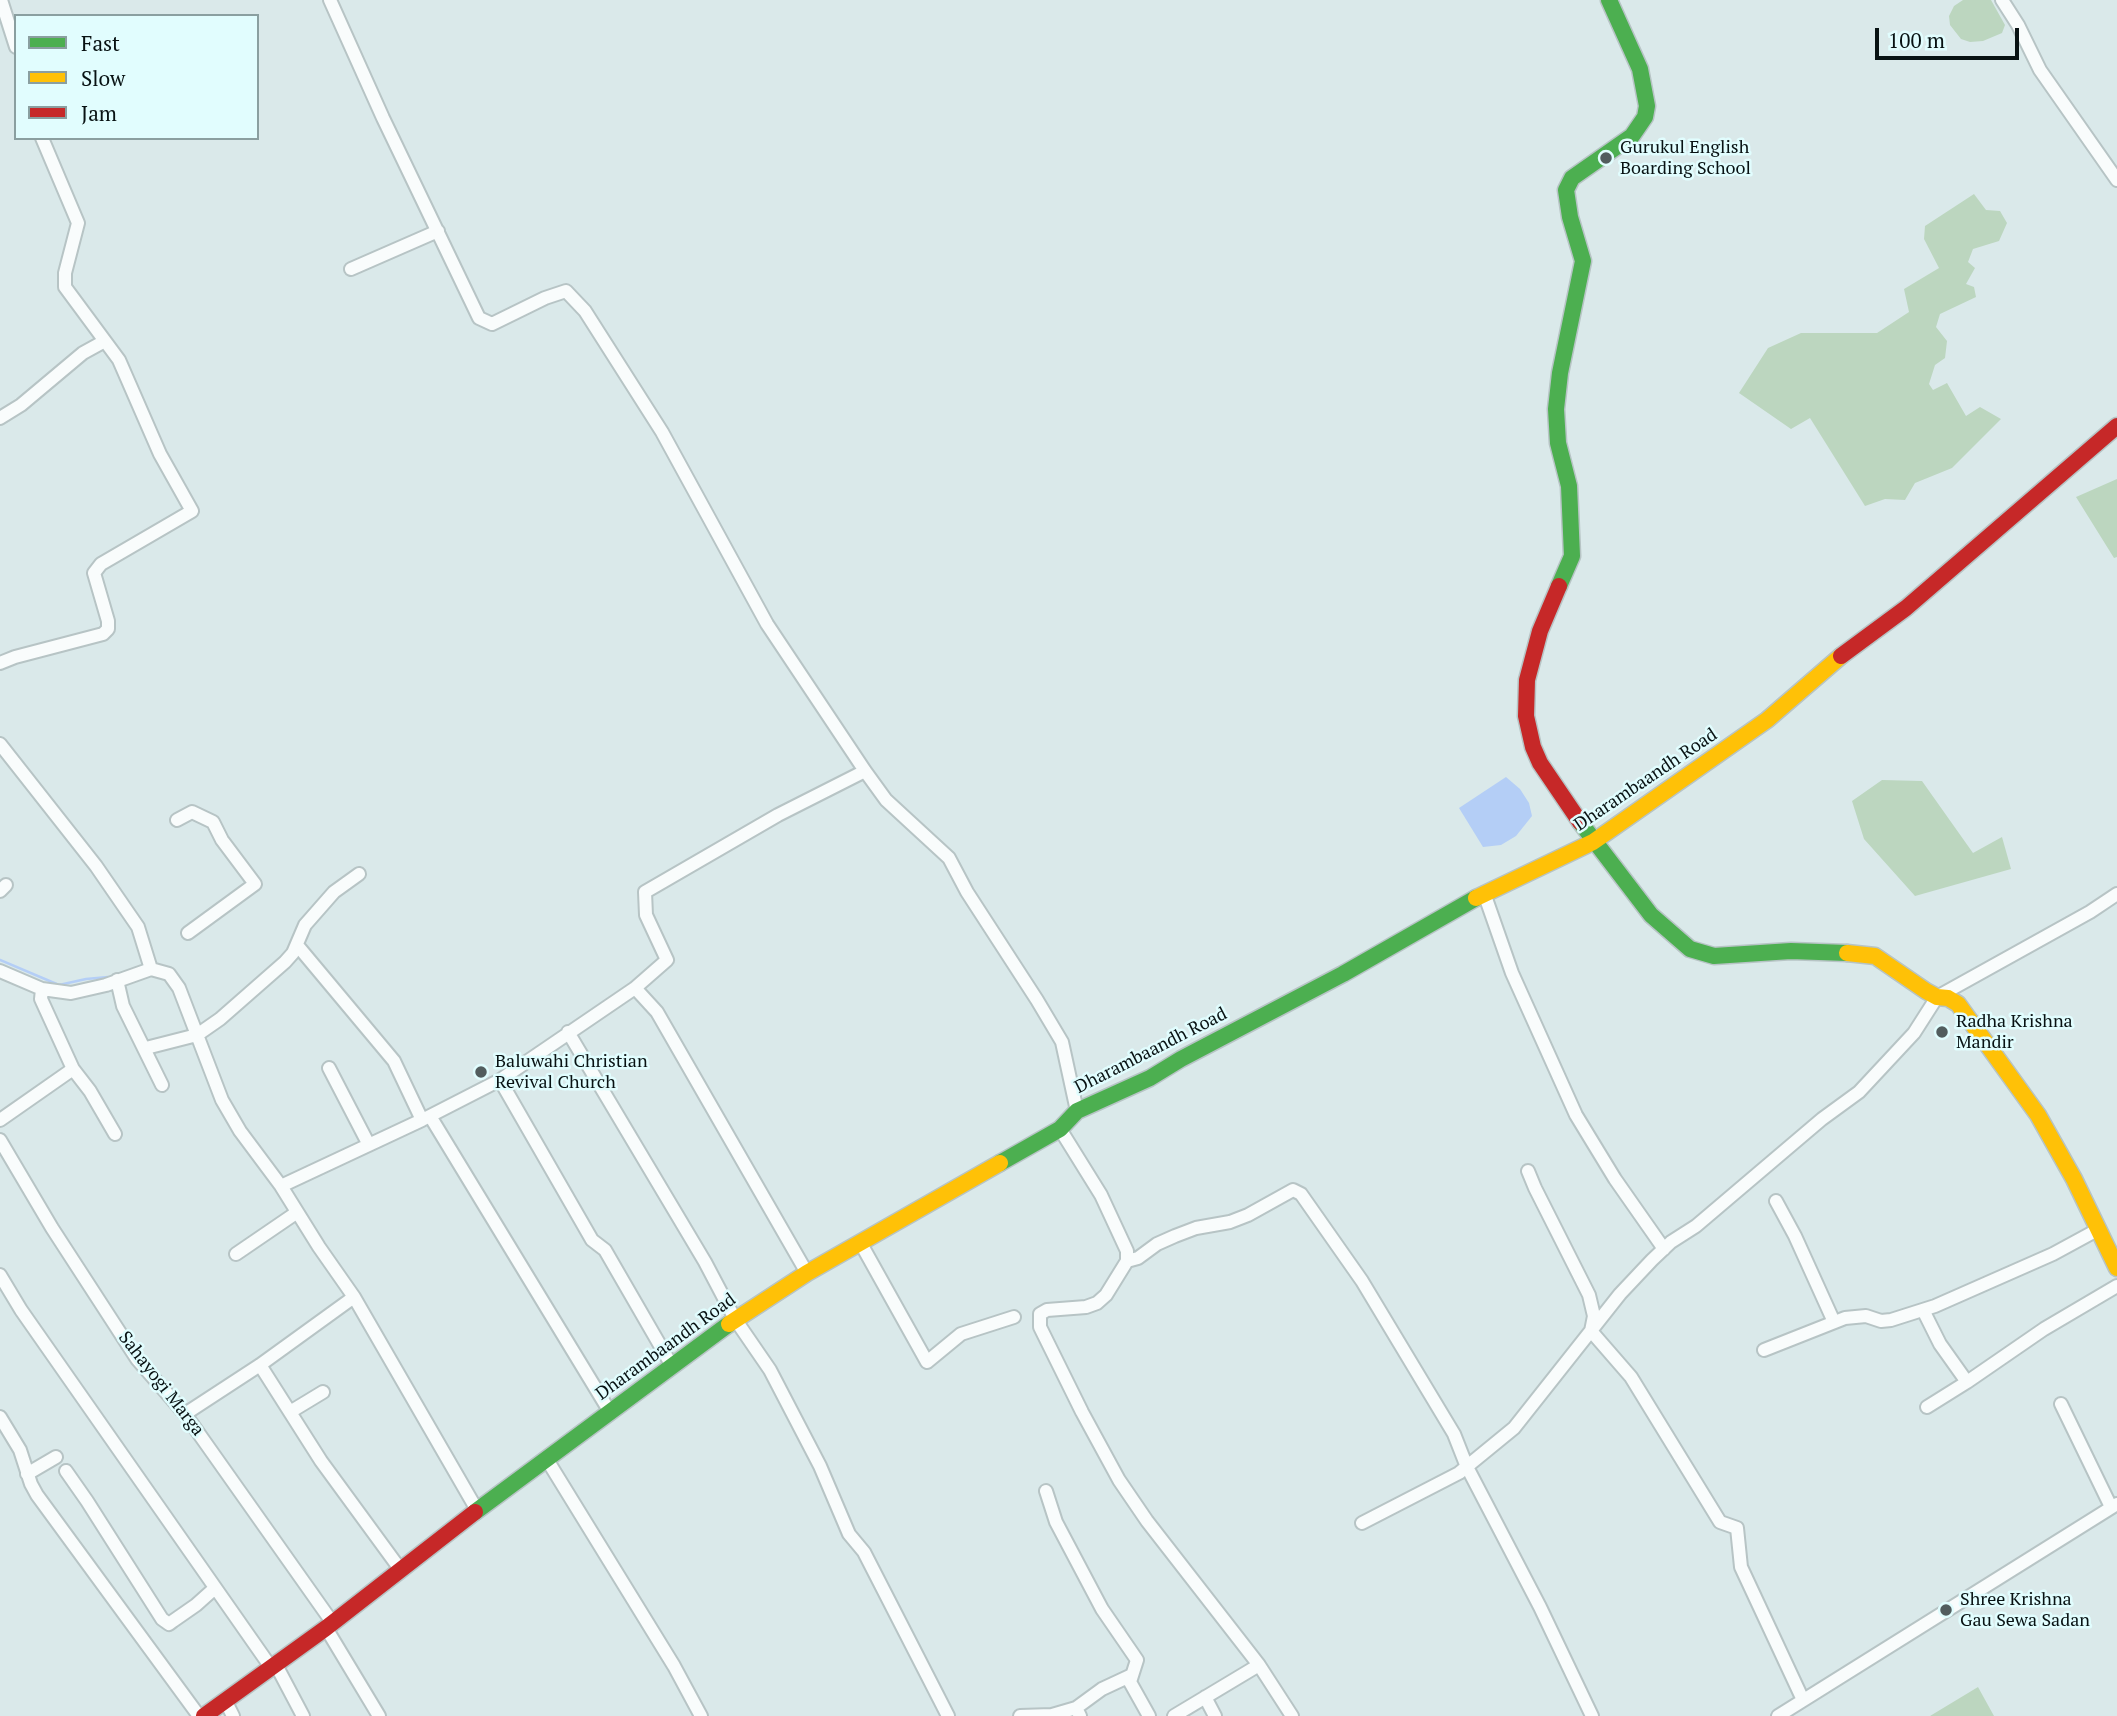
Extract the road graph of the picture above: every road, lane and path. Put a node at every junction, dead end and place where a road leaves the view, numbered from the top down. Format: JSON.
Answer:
{"nodes":[{"id":1,"x":1,"y":0,"type":"edge"},
{"id":2,"x":330,"y":0,"type":"edge"},
{"id":3,"x":1609,"y":0,"type":"edge"},
{"id":4,"x":2002,"y":0,"type":"edge"},
{"id":5,"x":14,"y":41,"type":"edge"},
{"id":6,"x":43,"y":140,"type":"edge"},
{"id":7,"x":2117,"y":180,"type":"edge"},
{"id":8,"x":438,"y":231,"type":"junction"},
{"id":9,"x":351,"y":269,"type":"dead end"},
{"id":10,"x":103,"y":342,"type":"junction"},
{"id":11,"x":0,"y":418,"type":"edge"},
{"id":12,"x":2117,"y":426,"type":"edge"},
{"id":13,"x":0,"y":663,"type":"edge"},
{"id":14,"x":0,"y":744,"type":"edge"},
{"id":15,"x":865,"y":771,"type":"junction"},
{"id":16,"x":177,"y":820,"type":"dead end"},
{"id":17,"x":1593,"y":842,"type":"junction"},
{"id":18,"x":359,"y":874,"type":"dead end"},
{"id":19,"x":1484,"y":893,"type":"junction"},
{"id":20,"x":2117,"y":894,"type":"edge"},
{"id":21,"x":188,"y":933,"type":"dead end"},
{"id":22,"x":297,"y":945,"type":"junction"},
{"id":23,"x":151,"y":969,"type":"junction"},
{"id":24,"x":0,"y":971,"type":"edge"},
{"id":25,"x":117,"y":980,"type":"junction"},
{"id":26,"x":635,"y":988,"type":"junction"},
{"id":27,"x":42,"y":989,"type":"junction"},
{"id":28,"x":1937,"y":997,"type":"junction"},
{"id":29,"x":568,"y":1032,"type":"junction"},
{"id":30,"x":197,"y":1035,"type":"junction"},
{"id":31,"x":146,"y":1048,"type":"junction"},
{"id":32,"x":329,"y":1068,"type":"dead end"},
{"id":33,"x":74,"y":1069,"type":"junction"},
{"id":34,"x":500,"y":1080,"type":"junction"},
{"id":35,"x":162,"y":1085,"type":"dead end"},
{"id":36,"x":1077,"y":1111,"type":"junction"},
{"id":37,"x":426,"y":1118,"type":"junction"},
{"id":38,"x":0,"y":1120,"type":"edge"},
{"id":39,"x":1060,"y":1129,"type":"junction"},
{"id":40,"x":115,"y":1134,"type":"dead end"},
{"id":41,"x":0,"y":1140,"type":"edge"},
{"id":42,"x":369,"y":1145,"type":"junction"},
{"id":43,"x":1528,"y":1171,"type":"dead end"},
{"id":44,"x":281,"y":1186,"type":"junction"},
{"id":45,"x":1776,"y":1201,"type":"dead end"},
{"id":46,"x":296,"y":1213,"type":"junction"},
{"id":47,"x":2099,"y":1229,"type":"junction"},
{"id":48,"x":860,"y":1242,"type":"junction"},
{"id":49,"x":1664,"y":1249,"type":"junction"},
{"id":50,"x":236,"y":1254,"type":"dead end"},
{"id":51,"x":1127,"y":1261,"type":"junction"},
{"id":52,"x":2117,"y":1268,"type":"edge"},
{"id":53,"x":807,"y":1273,"type":"junction"},
{"id":54,"x":0,"y":1275,"type":"edge"},
{"id":55,"x":2117,"y":1286,"type":"edge"},
{"id":56,"x":354,"y":1297,"type":"junction"},
{"id":57,"x":1923,"y":1310,"type":"junction"},
{"id":58,"x":1014,"y":1317,"type":"dead end"},
{"id":59,"x":735,"y":1319,"type":"junction"},
{"id":60,"x":1834,"y":1322,"type":"junction"},
{"id":61,"x":1591,"y":1331,"type":"junction"},
{"id":62,"x":1764,"y":1350,"type":"dead end"},
{"id":63,"x":260,"y":1365,"type":"junction"},
{"id":64,"x":672,"y":1366,"type":"junction"},
{"id":65,"x":1967,"y":1382,"type":"junction"},
{"id":66,"x":323,"y":1392,"type":"dead end"},
{"id":67,"x":2061,"y":1404,"type":"dead end"},
{"id":68,"x":1927,"y":1407,"type":"dead end"},
{"id":69,"x":290,"y":1412,"type":"junction"},
{"id":70,"x":610,"y":1412,"type":"junction"},
{"id":71,"x":185,"y":1413,"type":"junction"},
{"id":72,"x":0,"y":1417,"type":"edge"},
{"id":73,"x":56,"y":1457,"type":"dead end"},
{"id":74,"x":546,"y":1458,"type":"junction"},
{"id":75,"x":1467,"y":1467,"type":"junction"},
{"id":76,"x":66,"y":1471,"type":"dead end"},
{"id":77,"x":27,"y":1474,"type":"junction"},
{"id":78,"x":1046,"y":1491,"type":"dead end"},
{"id":79,"x":2114,"y":1505,"type":"edge"},
{"id":80,"x":477,"y":1510,"type":"junction"},
{"id":81,"x":1362,"y":1523,"type":"dead end"},
{"id":82,"x":400,"y":1569,"type":"junction"},
{"id":83,"x":215,"y":1588,"type":"junction"},
{"id":84,"x":329,"y":1625,"type":"junction"},
{"id":85,"x":272,"y":1665,"type":"junction"},
{"id":86,"x":1259,"y":1665,"type":"junction"},
{"id":87,"x":1132,"y":1675,"type":"junction"},
{"id":88,"x":1205,"y":1698,"type":"junction"},
{"id":89,"x":225,"y":1700,"type":"junction"},
{"id":90,"x":1803,"y":1700,"type":"junction"},
{"id":91,"x":1078,"y":1712,"type":"edge"},
{"id":92,"x":201,"y":1716,"type":"edge"},
{"id":93,"x":233,"y":1716,"type":"edge"},
{"id":94,"x":303,"y":1716,"type":"edge"},
{"id":95,"x":379,"y":1716,"type":"edge"},
{"id":96,"x":701,"y":1716,"type":"edge"},
{"id":97,"x":948,"y":1716,"type":"edge"},
{"id":98,"x":1020,"y":1716,"type":"edge"},
{"id":99,"x":1149,"y":1716,"type":"edge"},
{"id":100,"x":1174,"y":1716,"type":"edge"},
{"id":101,"x":1215,"y":1716,"type":"edge"},
{"id":102,"x":1292,"y":1716,"type":"edge"},
{"id":103,"x":1591,"y":1716,"type":"edge"},
{"id":104,"x":1778,"y":1716,"type":"edge"}],
"edges":[{"from":1,"to":5,"type":"street"},
{"from":2,"to":8,"type":"street"},
{"from":3,"to":17,"type":"main road"},
{"from":4,"to":7,"type":"street"},
{"from":6,"to":10,"type":"street"},
{"from":8,"to":9,"type":"street"},
{"from":8,"to":15,"type":"street"},
{"from":10,"to":11,"type":"street"},
{"from":10,"to":13,"type":"street"},
{"from":12,"to":17,"type":"main road","name":"Dharambaandh Road"},
{"from":14,"to":23,"type":"street"},
{"from":15,"to":26,"type":"street"},
{"from":15,"to":36,"type":"street"},
{"from":16,"to":21,"type":"street"},
{"from":17,"to":19,"type":"main road","name":"Dharambaandh Road"},
{"from":17,"to":28,"type":"main road"},
{"from":18,"to":22,"type":"street"},
{"from":19,"to":36,"type":"main road","name":"Dharambaandh Road"},
{"from":19,"to":49,"type":"street"},
{"from":20,"to":28,"type":"street"},
{"from":22,"to":30,"type":"street"},
{"from":22,"to":37,"type":"street"},
{"from":23,"to":25,"type":"street"},
{"from":23,"to":30,"type":"street"},
{"from":24,"to":27,"type":"street"},
{"from":25,"to":27,"type":"street"},
{"from":25,"to":31,"type":"street"},
{"from":26,"to":29,"type":"street"},
{"from":26,"to":53,"type":"street"},
{"from":27,"to":33,"type":"street"},
{"from":28,"to":47,"type":"main road"},
{"from":28,"to":49,"type":"street"},
{"from":29,"to":34,"type":"street"},
{"from":29,"to":59,"type":"street"},
{"from":30,"to":31,"type":"street"},
{"from":30,"to":44,"type":"street"},
{"from":31,"to":35,"type":"street"},
{"from":32,"to":42,"type":"street"},
{"from":33,"to":38,"type":"street"},
{"from":33,"to":40,"type":"street"},
{"from":34,"to":37,"type":"street"},
{"from":34,"to":64,"type":"street"},
{"from":36,"to":39,"type":"main road","name":"Dharambaandh Road"},
{"from":37,"to":42,"type":"street"},
{"from":37,"to":70,"type":"street"},
{"from":39,"to":48,"type":"main road","name":"Dharambaandh Road"},
{"from":39,"to":51,"type":"street"},
{"from":41,"to":71,"type":"street","name":"Sahayogi Marga"},
{"from":42,"to":44,"type":"street"},
{"from":43,"to":61,"type":"street"},
{"from":44,"to":46,"type":"street"},
{"from":45,"to":60,"type":"street"},
{"from":46,"to":50,"type":"street"},
{"from":46,"to":56,"type":"street"},
{"from":47,"to":52,"type":"main road"},
{"from":47,"to":57,"type":"street"},
{"from":48,"to":53,"type":"main road","name":"Dharambaandh Road"},
{"from":48,"to":58,"type":"street"},
{"from":49,"to":61,"type":"street"},
{"from":51,"to":75,"type":"street"},
{"from":51,"to":86,"type":"street"},
{"from":53,"to":59,"type":"main road","name":"Dharambaandh Road"},
{"from":54,"to":83,"type":"street"},
{"from":55,"to":65,"type":"street"},
{"from":56,"to":63,"type":"street"},
{"from":56,"to":80,"type":"street"},
{"from":57,"to":60,"type":"street"},
{"from":57,"to":65,"type":"street"},
{"from":59,"to":64,"type":"main road","name":"Dharambaandh Road"},
{"from":59,"to":97,"type":"street"},
{"from":60,"to":62,"type":"street"},
{"from":61,"to":75,"type":"street"},
{"from":61,"to":90,"type":"street"},
{"from":63,"to":69,"type":"street"},
{"from":63,"to":71,"type":"street"},
{"from":64,"to":70,"type":"main road","name":"Dharambaandh Road"},
{"from":65,"to":68,"type":"street"},
{"from":66,"to":69,"type":"street"},
{"from":67,"to":79,"type":"street"},
{"from":69,"to":82,"type":"street"},
{"from":70,"to":74,"type":"main road","name":"Dharambaandh Road"},
{"from":71,"to":84,"type":"street","name":"Sahayogi Marga"},
{"from":72,"to":77,"type":"street"},
{"from":73,"to":77,"type":"street"},
{"from":74,"to":80,"type":"main road","name":"Dharambaandh Road"},
{"from":74,"to":96,"type":"street"},
{"from":75,"to":81,"type":"street"},
{"from":75,"to":103,"type":"street"},
{"from":76,"to":83,"type":"street"},
{"from":77,"to":92,"type":"street"},
{"from":78,"to":87,"type":"street"},
{"from":79,"to":90,"type":"street"},
{"from":80,"to":82,"type":"main road","name":"Dharambaandh Road"},
{"from":82,"to":84,"type":"main road","name":"Dharambaandh Road"},
{"from":83,"to":85,"type":"street"},
{"from":84,"to":85,"type":"main road","name":"Dharambaandh Road"},
{"from":84,"to":95,"type":"street","name":"Sahayogi Marga"},
{"from":85,"to":89,"type":"main road","name":"Dharambaandh Road"},
{"from":85,"to":94,"type":"street"},
{"from":86,"to":88,"type":"street"},
{"from":86,"to":102,"type":"street"},
{"from":87,"to":91,"type":"street"},
{"from":87,"to":99,"type":"street"},
{"from":88,"to":100,"type":"street"},
{"from":88,"to":101,"type":"street"},
{"from":89,"to":92,"type":"main road","name":"Dharambaandh Road"},
{"from":89,"to":93,"type":"street"},
{"from":90,"to":104,"type":"street"},
{"from":91,"to":98,"type":"street"}]}
